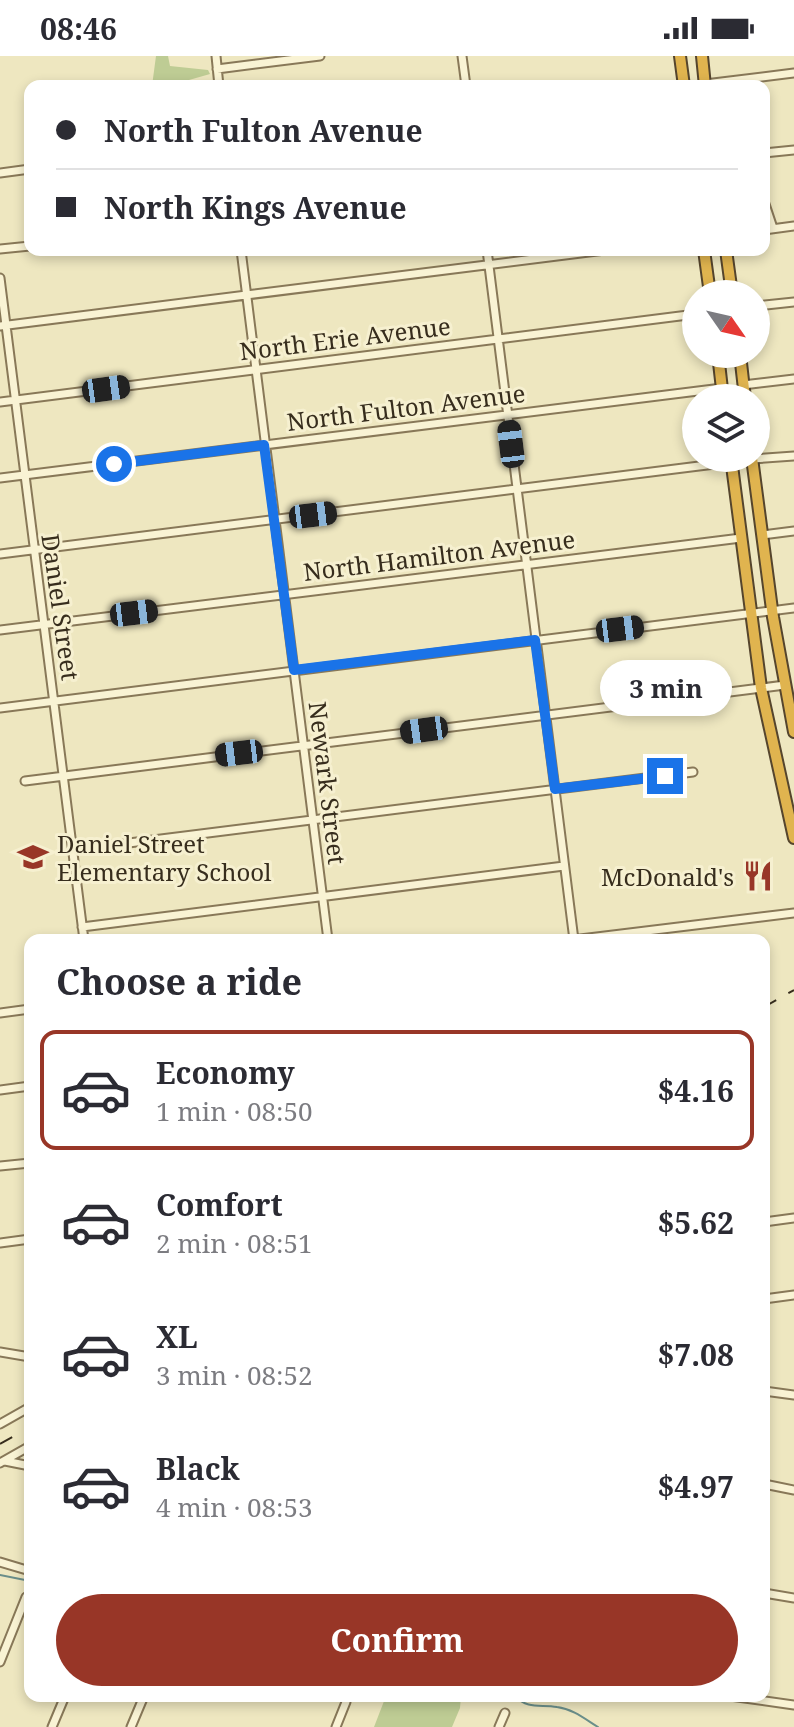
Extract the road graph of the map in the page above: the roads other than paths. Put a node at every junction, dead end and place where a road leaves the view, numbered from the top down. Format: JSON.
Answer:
{"nodes":[{"id":1,"x":216,"y":56,"type":"edge"},
{"id":2,"x":320,"y":56,"type":"edge"},
{"id":3,"x":462,"y":56,"type":"edge"},
{"id":4,"x":680,"y":56,"type":"edge"},
{"id":5,"x":702,"y":56,"type":"edge"},
{"id":6,"x":217,"y":69,"type":"junction"},
{"id":7,"x":794,"y":73,"type":"edge"},
{"id":8,"x":218,"y":80,"type":"edge"},
{"id":9,"x":465,"y":80,"type":"edge"},
{"id":10,"x":683,"y":80,"type":"edge"},
{"id":11,"x":704,"y":80,"type":"edge"},
{"id":12,"x":742,"y":80,"type":"edge"},
{"id":13,"x":794,"y":150,"type":"edge"},
{"id":14,"x":770,"y":152,"type":"edge"},
{"id":15,"x":24,"y":170,"type":"edge"},
{"id":16,"x":0,"y":173,"type":"edge"},
{"id":17,"x":794,"y":226,"type":"edge"},
{"id":18,"x":770,"y":229,"type":"edge"},
{"id":19,"x":24,"y":247,"type":"edge"},
{"id":20,"x":0,"y":249,"type":"edge"},
{"id":21,"x":242,"y":256,"type":"edge"},
{"id":22,"x":487,"y":256,"type":"edge"},
{"id":23,"x":551,"y":256,"type":"edge"},
{"id":24,"x":705,"y":256,"type":"edge"},
{"id":25,"x":727,"y":256,"type":"edge"},
{"id":26,"x":488,"y":263,"type":"junction"},
{"id":27,"x":0,"y":278,"type":"edge"},
{"id":28,"x":708,"y":280,"type":"edge"},
{"id":29,"x":730,"y":280,"type":"edge"},
{"id":30,"x":246,"y":295,"type":"junction"},
{"id":31,"x":794,"y":302,"type":"edge"},
{"id":32,"x":770,"y":305,"type":"edge"},
{"id":33,"x":682,"y":316,"type":"edge"},
{"id":34,"x":3,"y":326,"type":"edge"},
{"id":35,"x":499,"y":339,"type":"junction"},
{"id":36,"x":257,"y":370,"type":"junction"},
{"id":37,"x":794,"y":379,"type":"edge"},
{"id":38,"x":752,"y":384,"type":"edge"},
{"id":39,"x":682,"y":397,"type":"edge"},
{"id":40,"x":15,"y":401,"type":"junction"},
{"id":41,"x":0,"y":402,"type":"edge"},
{"id":42,"x":507,"y":413,"type":"junction"},
{"id":43,"x":264,"y":445,"type":"junction"},
{"id":44,"x":794,"y":456,"type":"edge"},
{"id":45,"x":770,"y":458,"type":"edge"},
{"id":46,"x":682,"y":467,"type":"edge"},
{"id":47,"x":733,"y":472,"type":"edge"},
{"id":48,"x":754,"y":472,"type":"edge"},
{"id":49,"x":23,"y":475,"type":"junction"},
{"id":50,"x":0,"y":478,"type":"edge"},
{"id":51,"x":516,"y":489,"type":"junction"},
{"id":52,"x":274,"y":520,"type":"junction"},
{"id":53,"x":794,"y":531,"type":"edge"},
{"id":54,"x":762,"y":535,"type":"junction"},
{"id":55,"x":741,"y":538,"type":"junction"},
{"id":56,"x":33,"y":550,"type":"junction"},
{"id":57,"x":0,"y":554,"type":"edge"},
{"id":58,"x":526,"y":564,"type":"junction"},
{"id":59,"x":284,"y":595,"type":"junction"},
{"id":60,"x":794,"y":608,"type":"edge"},
{"id":61,"x":772,"y":611,"type":"junction"},
{"id":62,"x":750,"y":613,"type":"junction"},
{"id":63,"x":45,"y":625,"type":"junction"},
{"id":64,"x":0,"y":630,"type":"edge"},
{"id":65,"x":535,"y":640,"type":"junction"},
{"id":66,"x":294,"y":670,"type":"junction"},
{"id":67,"x":785,"y":685,"type":"junction"},
{"id":68,"x":761,"y":688,"type":"junction"},
{"id":69,"x":53,"y":701,"type":"junction"},
{"id":70,"x":0,"y":708,"type":"edge"},
{"id":71,"x":544,"y":714,"type":"junction"},
{"id":72,"x":794,"y":732,"type":"edge"},
{"id":73,"x":304,"y":745,"type":"junction"},
{"id":74,"x":693,"y":772,"type":"dead end"},
{"id":75,"x":63,"y":774,"type":"junction"},
{"id":76,"x":25,"y":781,"type":"dead end"},
{"id":77,"x":555,"y":789,"type":"junction"},
{"id":78,"x":313,"y":820,"type":"junction"},
{"id":79,"x":794,"y":838,"type":"edge"},
{"id":80,"x":73,"y":850,"type":"junction"},
{"id":81,"x":564,"y":866,"type":"junction"},
{"id":82,"x":322,"y":896,"type":"junction"},
{"id":83,"x":794,"y":913,"type":"edge"},
{"id":84,"x":82,"y":927,"type":"junction"},
{"id":85,"x":83,"y":934,"type":"edge"},
{"id":86,"x":327,"y":934,"type":"edge"},
{"id":87,"x":572,"y":934,"type":"edge"},
{"id":88,"x":622,"y":934,"type":"edge"},
{"id":89,"x":24,"y":1010,"type":"edge"},
{"id":90,"x":0,"y":1013,"type":"edge"},
{"id":91,"x":24,"y":1087,"type":"edge"},
{"id":92,"x":0,"y":1090,"type":"edge"},
{"id":93,"x":24,"y":1164,"type":"edge"},
{"id":94,"x":0,"y":1166,"type":"edge"},
{"id":95,"x":794,"y":1218,"type":"edge"},
{"id":96,"x":770,"y":1221,"type":"edge"},
{"id":97,"x":24,"y":1240,"type":"edge"},
{"id":98,"x":0,"y":1243,"type":"edge"},
{"id":99,"x":794,"y":1295,"type":"edge"},
{"id":100,"x":770,"y":1298,"type":"edge"},
{"id":101,"x":0,"y":1352,"type":"edge"},
{"id":102,"x":24,"y":1356,"type":"edge"},
{"id":103,"x":770,"y":1392,"type":"edge"},
{"id":104,"x":794,"y":1395,"type":"edge"},
{"id":105,"x":24,"y":1410,"type":"edge"},
{"id":106,"x":0,"y":1424,"type":"edge"},
{"id":107,"x":24,"y":1449,"type":"edge"},
{"id":108,"x":2,"y":1462,"type":"edge"},
{"id":109,"x":24,"y":1465,"type":"edge"},
{"id":110,"x":770,"y":1485,"type":"edge"},
{"id":111,"x":794,"y":1490,"type":"edge"},
{"id":112,"x":0,"y":1562,"type":"edge"},
{"id":113,"x":24,"y":1569,"type":"edge"},
{"id":114,"x":770,"y":1594,"type":"edge"},
{"id":115,"x":794,"y":1598,"type":"edge"},
{"id":116,"x":24,"y":1602,"type":"edge"},
{"id":117,"x":0,"y":1662,"type":"edge"},
{"id":118,"x":62,"y":1702,"type":"edge"},
{"id":119,"x":141,"y":1702,"type":"edge"},
{"id":120,"x":346,"y":1702,"type":"edge"},
{"id":121,"x":770,"y":1702,"type":"edge"},
{"id":122,"x":794,"y":1705,"type":"edge"},
{"id":123,"x":505,"y":1713,"type":"dead end"},
{"id":124,"x":52,"y":1727,"type":"edge"},
{"id":125,"x":131,"y":1727,"type":"edge"},
{"id":126,"x":336,"y":1727,"type":"edge"},
{"id":127,"x":499,"y":1727,"type":"edge"}],
"edges":[{"from":1,"to":6,"type":"street"},
{"from":2,"to":6,"type":"street"},
{"from":3,"to":9,"type":"street"},
{"from":4,"to":10,"type":"highway"},
{"from":5,"to":11,"type":"highway"},
{"from":6,"to":8,"type":"street"},
{"from":7,"to":12,"type":"street"},
{"from":13,"to":14,"type":"street"},
{"from":15,"to":16,"type":"street"},
{"from":17,"to":18,"type":"street"},
{"from":19,"to":20,"type":"street"},
{"from":21,"to":30,"type":"street","name":"Newark Street"},
{"from":22,"to":26,"type":"street"},
{"from":23,"to":26,"type":"street"},
{"from":24,"to":28,"type":"highway"},
{"from":25,"to":29,"type":"highway"},
{"from":26,"to":30,"type":"street"},
{"from":26,"to":35,"type":"street"},
{"from":27,"to":34,"type":"street","name":"Daniel Street"},
{"from":30,"to":34,"type":"street"},
{"from":30,"to":36,"type":"street","name":"Newark Street"},
{"from":31,"to":32,"type":"street"},
{"from":33,"to":35,"type":"street","name":"North Erie Avenue"},
{"from":34,"to":40,"type":"street","name":"Daniel Street"},
{"from":35,"to":36,"type":"street","name":"North Erie Avenue"},
{"from":35,"to":42,"type":"street"},
{"from":36,"to":40,"type":"street","name":"North Erie Avenue"},
{"from":36,"to":43,"type":"street","name":"Newark Street"},
{"from":37,"to":38,"type":"street"},
{"from":39,"to":42,"type":"street","name":"North Fulton Avenue"},
{"from":40,"to":41,"type":"street","name":"North Erie Avenue"},
{"from":40,"to":49,"type":"street","name":"Daniel Street"},
{"from":42,"to":43,"type":"street","name":"North Fulton Avenue"},
{"from":42,"to":51,"type":"street"},
{"from":43,"to":49,"type":"street","name":"North Fulton Avenue"},
{"from":43,"to":52,"type":"street","name":"Newark Street"},
{"from":44,"to":45,"type":"street"},
{"from":46,"to":51,"type":"street"},
{"from":47,"to":55,"type":"highway"},
{"from":48,"to":54,"type":"highway"},
{"from":49,"to":50,"type":"street","name":"North Fulton Avenue"},
{"from":49,"to":56,"type":"street","name":"Daniel Street"},
{"from":51,"to":52,"type":"street"},
{"from":51,"to":58,"type":"street"},
{"from":52,"to":56,"type":"street"},
{"from":52,"to":59,"type":"street","name":"Newark Street"},
{"from":53,"to":54,"type":"street"},
{"from":54,"to":61,"type":"highway"},
{"from":55,"to":58,"type":"street","name":"North Hamilton Avenue"},
{"from":55,"to":62,"type":"highway"},
{"from":56,"to":57,"type":"street"},
{"from":56,"to":63,"type":"street","name":"Daniel Street"},
{"from":58,"to":59,"type":"street","name":"North Hamilton Avenue"},
{"from":58,"to":65,"type":"street"},
{"from":59,"to":63,"type":"street","name":"North Hamilton Avenue"},
{"from":59,"to":66,"type":"street","name":"Newark Street"},
{"from":60,"to":61,"type":"street"},
{"from":61,"to":62,"type":"street"},
{"from":61,"to":67,"type":"highway"},
{"from":62,"to":65,"type":"street"},
{"from":62,"to":68,"type":"highway"},
{"from":63,"to":64,"type":"street","name":"North Hamilton Avenue"},
{"from":63,"to":69,"type":"street","name":"Daniel Street"},
{"from":65,"to":66,"type":"street"},
{"from":65,"to":71,"type":"street"},
{"from":66,"to":69,"type":"street"},
{"from":66,"to":73,"type":"street","name":"Newark Street"},
{"from":67,"to":68,"type":"street"},
{"from":67,"to":72,"type":"highway"},
{"from":68,"to":71,"type":"street"},
{"from":68,"to":79,"type":"highway"},
{"from":69,"to":70,"type":"street"},
{"from":69,"to":75,"type":"street","name":"Daniel Street"},
{"from":71,"to":73,"type":"street"},
{"from":71,"to":77,"type":"street"},
{"from":73,"to":75,"type":"street"},
{"from":73,"to":78,"type":"street","name":"Newark Street"},
{"from":74,"to":77,"type":"street"},
{"from":75,"to":76,"type":"street"},
{"from":75,"to":80,"type":"street","name":"Daniel Street"},
{"from":77,"to":78,"type":"street"},
{"from":77,"to":81,"type":"street"},
{"from":78,"to":80,"type":"street"},
{"from":78,"to":82,"type":"street","name":"Newark Street"},
{"from":80,"to":84,"type":"street","name":"Daniel Street"},
{"from":81,"to":82,"type":"street"},
{"from":81,"to":87,"type":"street"},
{"from":82,"to":84,"type":"street"},
{"from":82,"to":86,"type":"street","name":"Newark Street"},
{"from":83,"to":88,"type":"street"},
{"from":84,"to":85,"type":"street","name":"Daniel Street"},
{"from":89,"to":90,"type":"street"},
{"from":91,"to":92,"type":"street"},
{"from":93,"to":94,"type":"street"},
{"from":95,"to":96,"type":"street"},
{"from":97,"to":98,"type":"street"},
{"from":99,"to":100,"type":"street"},
{"from":101,"to":102,"type":"street"},
{"from":103,"to":104,"type":"street"},
{"from":105,"to":106,"type":"street"},
{"from":107,"to":108,"type":"street"},
{"from":108,"to":109,"type":"street"},
{"from":110,"to":111,"type":"street"},
{"from":112,"to":113,"type":"street"},
{"from":114,"to":115,"type":"street"},
{"from":116,"to":117,"type":"street"},
{"from":118,"to":124,"type":"street"},
{"from":119,"to":125,"type":"street"},
{"from":120,"to":126,"type":"street"},
{"from":121,"to":122,"type":"street"},
{"from":123,"to":127,"type":"street"}]}
